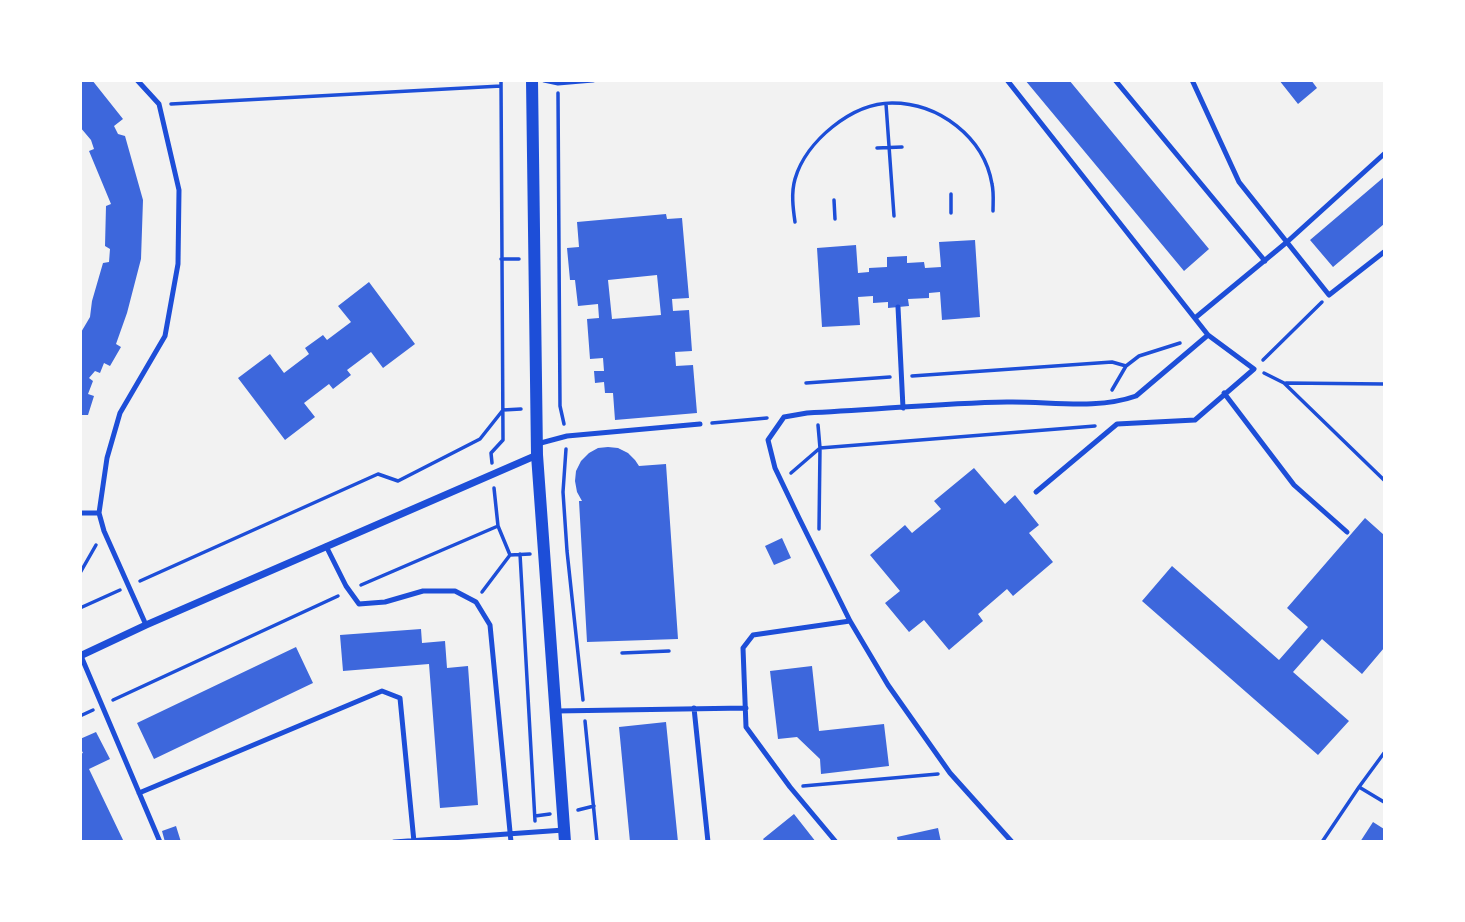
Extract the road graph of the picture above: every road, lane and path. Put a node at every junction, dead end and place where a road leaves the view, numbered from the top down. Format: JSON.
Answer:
{"nodes":[{"id":1,"x":136,"y":80,"type":"edge"},
{"id":2,"x":532,"y":80,"type":"edge"},
{"id":3,"x":544,"y":80,"type":"edge"},
{"id":4,"x":593,"y":80,"type":"edge"},
{"id":5,"x":1007,"y":80,"type":"edge"},
{"id":6,"x":1115,"y":80,"type":"edge"},
{"id":7,"x":1192,"y":80,"type":"edge"},
{"id":8,"x":501,"y":83,"type":"edge"},
{"id":9,"x":558,"y":83,"type":"junction"},
{"id":10,"x":159,"y":104,"type":"junction"},
{"id":11,"x":886,"y":104,"type":"junction"},
{"id":12,"x":889,"y":147,"type":"junction"},
{"id":13,"x":902,"y":147,"type":"dead end"},
{"id":14,"x":877,"y":148,"type":"dead end"},
{"id":15,"x":1384,"y":154,"type":"edge"},
{"id":16,"x":951,"y":194,"type":"dead end"},
{"id":17,"x":834,"y":200,"type":"dead end"},
{"id":18,"x":993,"y":211,"type":"dead end"},
{"id":19,"x":951,"y":213,"type":"dead end"},
{"id":20,"x":894,"y":216,"type":"dead end"},
{"id":21,"x":835,"y":219,"type":"dead end"},
{"id":22,"x":795,"y":222,"type":"dead end"},
{"id":23,"x":1287,"y":242,"type":"junction"},
{"id":24,"x":1384,"y":252,"type":"edge"},
{"id":25,"x":1265,"y":261,"type":"junction"},
{"id":26,"x":1329,"y":295,"type":"junction"},
{"id":27,"x":898,"y":307,"type":"dead end"},
{"id":28,"x":1195,"y":318,"type":"junction"},
{"id":29,"x":1208,"y":335,"type":"junction"},
{"id":30,"x":1185,"y":341,"type":"dead end"},
{"id":31,"x":1126,"y":366,"type":"junction"},
{"id":32,"x":1254,"y":369,"type":"junction"},
{"id":33,"x":902,"y":377,"type":"junction"},
{"id":34,"x":806,"y":383,"type":"dead end"},
{"id":35,"x":1284,"y":383,"type":"junction"},
{"id":36,"x":1384,"y":384,"type":"edge"},
{"id":37,"x":1224,"y":393,"type":"junction"},
{"id":38,"x":1110,"y":394,"type":"dead end"},
{"id":39,"x":536,"y":408,"type":"junction"},
{"id":40,"x":904,"y":408,"type":"junction"},
{"id":41,"x":503,"y":410,"type":"junction"},
{"id":42,"x":817,"y":412,"type":"junction"},
{"id":43,"x":784,"y":417,"type":"junction"},
{"id":44,"x":700,"y":424,"type":"joint"},
{"id":45,"x":1117,"y":424,"type":"junction"},
{"id":46,"x":567,"y":436,"type":"junction"},
{"id":47,"x":820,"y":448,"type":"junction"},
{"id":48,"x":537,"y":449,"type":"junction"},
{"id":49,"x":492,"y":474,"type":"junction"},
{"id":50,"x":1384,"y":480,"type":"edge"},
{"id":51,"x":781,"y":481,"type":"junction"},
{"id":52,"x":1036,"y":492,"type":"dead end"},
{"id":53,"x":80,"y":513,"type":"edge"},
{"id":54,"x":99,"y":513,"type":"junction"},
{"id":55,"x":819,"y":530,"type":"dead end"},
{"id":56,"x":104,"y":531,"type":"junction"},
{"id":57,"x":1347,"y":532,"type":"dead end"},
{"id":58,"x":326,"y":546,"type":"junction"},
{"id":59,"x":520,"y":554,"type":"dead end"},
{"id":60,"x":510,"y":555,"type":"dead end"},
{"id":61,"x":80,"y":573,"type":"edge"},
{"id":62,"x":129,"y":586,"type":"junction"},
{"id":63,"x":349,"y":590,"type":"junction"},
{"id":64,"x":476,"y":601,"type":"junction"},
{"id":65,"x":80,"y":608,"type":"edge"},
{"id":66,"x":850,"y":621,"type":"junction"},
{"id":67,"x":146,"y":625,"type":"junction"},
{"id":68,"x":670,"y":651,"type":"dead end"},
{"id":69,"x":622,"y":653,"type":"dead end"},
{"id":70,"x":81,"y":656,"type":"edge"},
{"id":71,"x":102,"y":705,"type":"junction"},
{"id":72,"x":694,"y":708,"type":"junction"},
{"id":73,"x":746,"y":708,"type":"junction"},
{"id":74,"x":584,"y":710,"type":"junction"},
{"id":75,"x":556,"y":711,"type":"junction"},
{"id":76,"x":80,"y":716,"type":"edge"},
{"id":77,"x":1384,"y":753,"type":"edge"},
{"id":78,"x":950,"y":773,"type":"junction"},
{"id":79,"x":790,"y":787,"type":"junction"},
{"id":80,"x":1359,"y":787,"type":"junction"},
{"id":81,"x":139,"y":793,"type":"junction"},
{"id":82,"x":1384,"y":802,"type":"edge"},
{"id":83,"x":535,"y":832,"type":"junction"},
{"id":84,"x":510,"y":834,"type":"junction"},
{"id":85,"x":564,"y":836,"type":"edge"},
{"id":86,"x":414,"y":841,"type":"edge"},
{"id":87,"x":160,"y":842,"type":"edge"},
{"id":88,"x":394,"y":842,"type":"edge"},
{"id":89,"x":511,"y":842,"type":"edge"},
{"id":90,"x":597,"y":842,"type":"edge"},
{"id":91,"x":708,"y":842,"type":"edge"},
{"id":92,"x":836,"y":842,"type":"edge"},
{"id":93,"x":1012,"y":842,"type":"edge"},
{"id":94,"x":1322,"y":842,"type":"edge"}],
"edges":[{"from":1,"to":10,"type":"lane"},
{"from":2,"to":39,"type":"street"},
{"from":3,"to":9,"type":"lane"},
{"from":4,"to":9,"type":"lane"},
{"from":5,"to":28,"type":"lane"},
{"from":6,"to":25,"type":"lane"},
{"from":7,"to":23,"type":"lane"},
{"from":8,"to":10,"type":"path"},
{"from":8,"to":41,"type":"path"},
{"from":9,"to":46,"type":"path"},
{"from":10,"to":54,"type":"lane"},
{"from":11,"to":12,"type":"path"},
{"from":11,"to":18,"type":"path"},
{"from":11,"to":22,"type":"path"},
{"from":12,"to":13,"type":"path"},
{"from":12,"to":14,"type":"path"},
{"from":12,"to":20,"type":"path"},
{"from":15,"to":23,"type":"lane"},
{"from":16,"to":19,"type":"path"},
{"from":17,"to":21,"type":"path"},
{"from":23,"to":25,"type":"lane"},
{"from":23,"to":26,"type":"lane"},
{"from":24,"to":26,"type":"lane"},
{"from":25,"to":28,"type":"lane"},
{"from":26,"to":32,"type":"path"},
{"from":27,"to":33,"type":"lane"},
{"from":28,"to":29,"type":"lane"},
{"from":29,"to":32,"type":"lane"},
{"from":29,"to":40,"type":"lane"},
{"from":30,"to":31,"type":"path"},
{"from":31,"to":33,"type":"path"},
{"from":31,"to":38,"type":"path"},
{"from":32,"to":35,"type":"path"},
{"from":32,"to":37,"type":"lane"},
{"from":33,"to":34,"type":"path"},
{"from":33,"to":40,"type":"lane"},
{"from":35,"to":36,"type":"path"},
{"from":35,"to":50,"type":"path"},
{"from":37,"to":45,"type":"lane"},
{"from":37,"to":57,"type":"lane"},
{"from":39,"to":41,"type":"path"},
{"from":39,"to":48,"type":"street"},
{"from":40,"to":42,"type":"lane"},
{"from":41,"to":49,"type":"path"},
{"from":41,"to":62,"type":"path"},
{"from":42,"to":43,"type":"lane"},
{"from":42,"to":47,"type":"path"},
{"from":43,"to":44,"type":"path"},
{"from":43,"to":51,"type":"lane"},
{"from":44,"to":46,"type":"lane"},
{"from":45,"to":47,"type":"path"},
{"from":45,"to":52,"type":"lane"},
{"from":46,"to":48,"type":"lane"},
{"from":46,"to":74,"type":"path"},
{"from":47,"to":51,"type":"path"},
{"from":47,"to":55,"type":"path"},
{"from":48,"to":49,"type":"street"},
{"from":48,"to":75,"type":"street"},
{"from":49,"to":58,"type":"street"},
{"from":49,"to":63,"type":"path"},
{"from":51,"to":66,"type":"lane"},
{"from":53,"to":54,"type":"lane"},
{"from":54,"to":56,"type":"lane"},
{"from":56,"to":61,"type":"path"},
{"from":56,"to":62,"type":"lane"},
{"from":58,"to":63,"type":"lane"},
{"from":58,"to":67,"type":"street"},
{"from":59,"to":83,"type":"path"},
{"from":60,"to":64,"type":"path"},
{"from":62,"to":65,"type":"path"},
{"from":62,"to":67,"type":"lane"},
{"from":63,"to":64,"type":"lane"},
{"from":63,"to":71,"type":"path"},
{"from":64,"to":84,"type":"lane"},
{"from":66,"to":73,"type":"lane"},
{"from":66,"to":78,"type":"lane"},
{"from":67,"to":70,"type":"street"},
{"from":68,"to":69,"type":"path"},
{"from":70,"to":71,"type":"lane"},
{"from":71,"to":76,"type":"path"},
{"from":71,"to":81,"type":"lane"},
{"from":72,"to":73,"type":"lane"},
{"from":72,"to":74,"type":"lane"},
{"from":72,"to":91,"type":"lane"},
{"from":73,"to":79,"type":"lane"},
{"from":74,"to":75,"type":"lane"},
{"from":74,"to":90,"type":"path"},
{"from":75,"to":85,"type":"street"},
{"from":77,"to":80,"type":"path"},
{"from":78,"to":79,"type":"path"},
{"from":78,"to":93,"type":"lane"},
{"from":79,"to":92,"type":"lane"},
{"from":80,"to":82,"type":"path"},
{"from":80,"to":94,"type":"path"},
{"from":81,"to":86,"type":"lane"},
{"from":81,"to":87,"type":"lane"},
{"from":83,"to":84,"type":"lane"},
{"from":83,"to":85,"type":"lane"},
{"from":84,"to":86,"type":"lane"},
{"from":84,"to":89,"type":"lane"},
{"from":86,"to":88,"type":"lane"}]}
